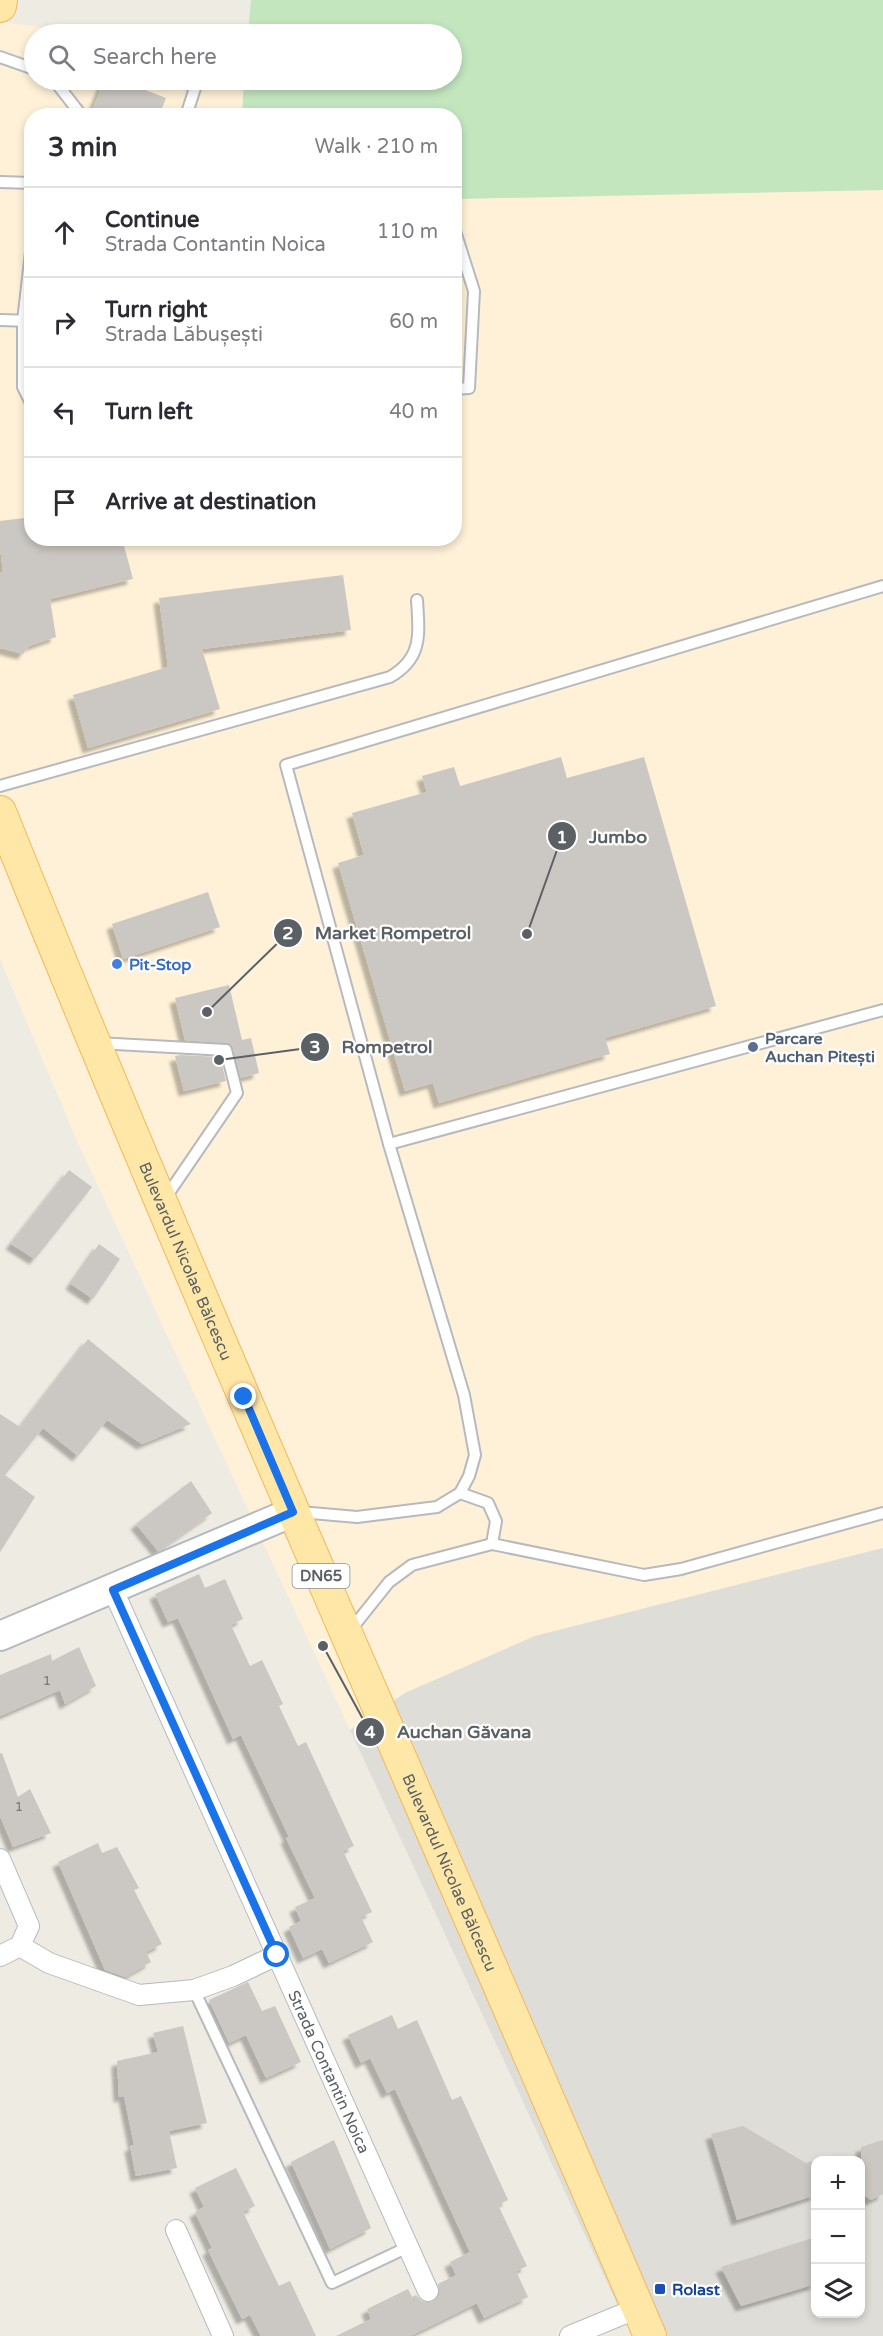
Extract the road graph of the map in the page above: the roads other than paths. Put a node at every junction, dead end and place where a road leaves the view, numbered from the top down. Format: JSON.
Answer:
{"nodes":[{"id":1,"x":1,"y":0,"type":"edge"},
{"id":2,"x":0,"y":6,"type":"edge"},
{"id":3,"x":0,"y":57,"type":"edge"},
{"id":4,"x":24,"y":65,"type":"edge"},
{"id":5,"x":62,"y":90,"type":"edge"},
{"id":6,"x":194,"y":90,"type":"edge"},
{"id":7,"x":76,"y":108,"type":"edge"},
{"id":8,"x":189,"y":108,"type":"edge"},
{"id":9,"x":0,"y":182,"type":"edge"},
{"id":10,"x":24,"y":183,"type":"edge"},
{"id":11,"x":462,"y":253,"type":"edge"},
{"id":12,"x":0,"y":320,"type":"edge"},
{"id":13,"x":24,"y":321,"type":"edge"},
{"id":14,"x":24,"y":370,"type":"edge"},
{"id":15,"x":462,"y":388,"type":"edge"},
{"id":16,"x":24,"y":389,"type":"edge"},
{"id":17,"x":883,"y":586,"type":"edge"},
{"id":18,"x":417,"y":600,"type":"dead end"},
{"id":19,"x":0,"y":786,"type":"edge"},
{"id":20,"x":0,"y":812,"type":"edge"},
{"id":21,"x":883,"y":1010,"type":"edge"},
{"id":22,"x":93,"y":1042,"type":"junction"},
{"id":23,"x":389,"y":1144,"type":"junction"},
{"id":24,"x":162,"y":1202,"type":"junction"},
{"id":25,"x":460,"y":1493,"type":"junction"},
{"id":26,"x":293,"y":1512,"type":"junction"},
{"id":27,"x":883,"y":1512,"type":"edge"},
{"id":28,"x":492,"y":1544,"type":"junction"},
{"id":29,"x":113,"y":1590,"type":"junction"},
{"id":30,"x":347,"y":1635,"type":"junction"},
{"id":31,"x":0,"y":1636,"type":"edge"},
{"id":32,"x":0,"y":1859,"type":"edge"},
{"id":33,"x":20,"y":1946,"type":"junction"},
{"id":34,"x":277,"y":1955,"type":"junction"},
{"id":35,"x":0,"y":1956,"type":"edge"},
{"id":36,"x":194,"y":1990,"type":"junction"},
{"id":37,"x":176,"y":2230,"type":"dead end"},
{"id":38,"x":408,"y":2247,"type":"junction"},
{"id":39,"x":428,"y":2291,"type":"dead end"},
{"id":40,"x":644,"y":2322,"type":"edge"},
{"id":41,"x":223,"y":2336,"type":"edge"},
{"id":42,"x":570,"y":2336,"type":"edge"}],
"edges":[{"from":1,"to":2,"type":"main road"},
{"from":3,"to":4,"type":"lane"},
{"from":5,"to":7,"type":"lane"},
{"from":6,"to":8,"type":"lane"},
{"from":9,"to":10,"type":"lane"},
{"from":11,"to":15,"type":"lane"},
{"from":12,"to":13,"type":"lane"},
{"from":14,"to":16,"type":"lane"},
{"from":17,"to":23,"type":"lane"},
{"from":18,"to":19,"type":"lane"},
{"from":20,"to":22,"type":"main road","name":"Bulevardul Nicolae Bălcescu","number":"DN65"},
{"from":21,"to":23,"type":"lane"},
{"from":22,"to":24,"type":"main road","name":"Bulevardul Nicolae Bălcescu","number":"DN65"},
{"from":22,"to":24,"type":"lane"},
{"from":23,"to":25,"type":"lane"},
{"from":24,"to":26,"type":"main road","name":"Bulevardul Nicolae Bălcescu","number":"DN65"},
{"from":25,"to":26,"type":"lane"},
{"from":25,"to":28,"type":"lane"},
{"from":26,"to":29,"type":"street"},
{"from":26,"to":30,"type":"main road","name":"Bulevardul Nicolae Bălcescu","number":"DN65"},
{"from":27,"to":28,"type":"lane"},
{"from":28,"to":30,"type":"lane"},
{"from":29,"to":31,"type":"street"},
{"from":29,"to":34,"type":"street","name":"Strada Contantin Noica"},
{"from":30,"to":40,"type":"main road","name":"Bulevardul Nicolae Bălcescu","number":"DN65"},
{"from":32,"to":33,"type":"street"},
{"from":33,"to":35,"type":"street"},
{"from":33,"to":36,"type":"street"},
{"from":34,"to":36,"type":"street"},
{"from":34,"to":38,"type":"street","name":"Strada Contantin Noica"},
{"from":36,"to":38,"type":"lane"},
{"from":37,"to":41,"type":"street"},
{"from":38,"to":39,"type":"street","name":"Strada Contantin Noica"},
{"from":40,"to":42,"type":"street"}]}
